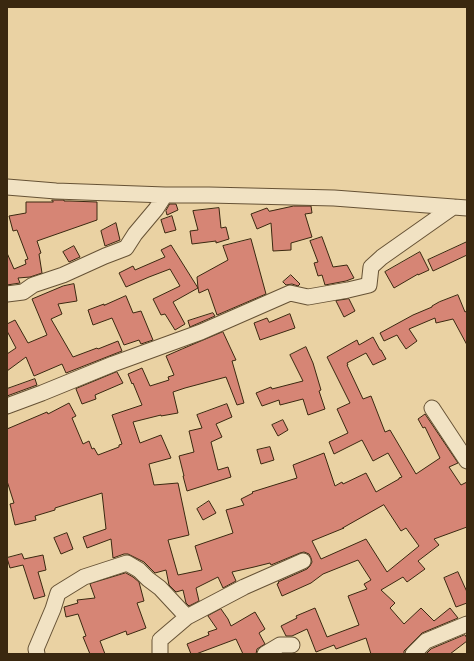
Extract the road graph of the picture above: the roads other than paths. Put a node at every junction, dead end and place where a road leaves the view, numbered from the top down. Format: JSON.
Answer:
{"nodes":[{"id":1,"x":7,"y":187,"type":"edge"},
{"id":2,"x":165,"y":195,"type":"junction"},
{"id":3,"x":460,"y":208,"type":"edge"},
{"id":4,"x":7,"y":294,"type":"edge"},
{"id":5,"x":7,"y":406,"type":"edge"},
{"id":6,"x":432,"y":408,"type":"dead end"},
{"id":7,"x":467,"y":461,"type":"edge"},
{"id":8,"x":303,"y":561,"type":"dead end"},
{"id":9,"x":188,"y":617,"type":"junction"},
{"id":10,"x":467,"y":624,"type":"edge"},
{"id":11,"x":292,"y":645,"type":"dead end"},
{"id":12,"x":37,"y":654,"type":"edge"},
{"id":13,"x":160,"y":654,"type":"edge"},
{"id":14,"x":265,"y":654,"type":"edge"},
{"id":15,"x":414,"y":654,"type":"edge"}],
"edges":[{"from":1,"to":2,"type":"street"},
{"from":2,"to":3,"type":"street"},
{"from":2,"to":4,"type":"street"},
{"from":3,"to":5,"type":"street"},
{"from":6,"to":7,"type":"street"},
{"from":8,"to":9,"type":"street"},
{"from":9,"to":12,"type":"street"},
{"from":9,"to":13,"type":"street"},
{"from":10,"to":15,"type":"street"},
{"from":11,"to":14,"type":"street"}]}
